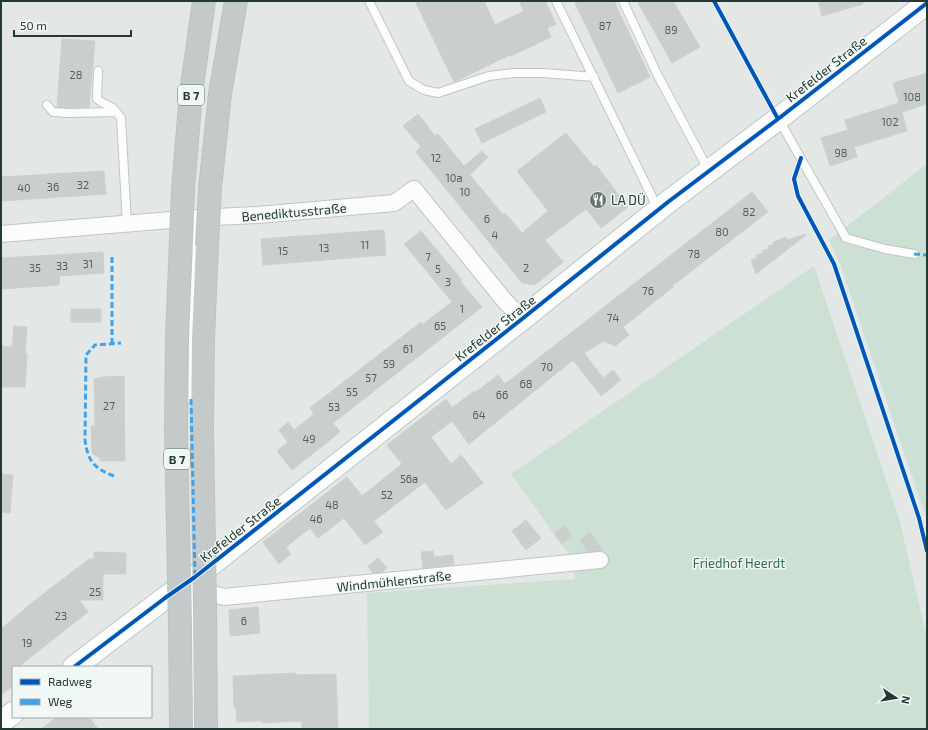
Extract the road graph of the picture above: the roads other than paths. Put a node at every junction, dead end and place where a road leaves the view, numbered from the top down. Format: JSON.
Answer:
{"nodes":[{"id":1,"x":204,"y":1,"type":"edge"},
{"id":2,"x":236,"y":1,"type":"edge"},
{"id":3,"x":369,"y":1,"type":"edge"},
{"id":4,"x":556,"y":1,"type":"edge"},
{"id":5,"x":623,"y":1,"type":"edge"},
{"id":6,"x":923,"y":3,"type":"edge"},
{"id":7,"x":98,"y":71,"type":"dead end"},
{"id":8,"x":594,"y":77,"type":"junction"},
{"id":9,"x":47,"y":105,"type":"dead end"},
{"id":10,"x":116,"y":112,"type":"junction"},
{"id":11,"x":778,"y":119,"type":"junction"},
{"id":12,"x":709,"y":172,"type":"junction"},
{"id":13,"x":659,"y":210,"type":"junction"},
{"id":14,"x":195,"y":218,"type":"junction"},
{"id":15,"x":127,"y":224,"type":"junction"},
{"id":16,"x":1,"y":234,"type":"edge"},
{"id":17,"x":914,"y":254,"type":"dead end"},
{"id":18,"x":522,"y":319,"type":"junction"},
{"id":19,"x":191,"y":399,"type":"dead end"},
{"id":20,"x":600,"y":560,"type":"dead end"},
{"id":21,"x":194,"y":577,"type":"junction"},
{"id":22,"x":75,"y":666,"type":"edge"},
{"id":23,"x":12,"y":714,"type":"edge"},
{"id":24,"x":1,"y":722,"type":"edge"},
{"id":25,"x":181,"y":729,"type":"edge"},
{"id":26,"x":195,"y":729,"type":"edge"},
{"id":27,"x":206,"y":729,"type":"edge"}],
"edges":[{"from":1,"to":25,"type":"highway","number":"B 7","bridge":true},
{"from":2,"to":27,"type":"highway","number":"B 7","bridge":true},
{"from":3,"to":8,"type":"lane"},
{"from":4,"to":8,"type":"lane"},
{"from":5,"to":12,"type":"lane"},
{"from":6,"to":11,"type":"main road","name":"Krefelder Straße"},
{"from":7,"to":10,"type":"lane"},
{"from":8,"to":13,"type":"lane"},
{"from":9,"to":10,"type":"lane"},
{"from":10,"to":15,"type":"lane"},
{"from":11,"to":12,"type":"main road","name":"Krefelder Straße"},
{"from":11,"to":17,"type":"lane"},
{"from":12,"to":13,"type":"main road","name":"Krefelder Straße"},
{"from":13,"to":18,"type":"main road","name":"Krefelder Straße"},
{"from":14,"to":15,"type":"street","name":"Benediktusstraße"},
{"from":14,"to":18,"type":"street","name":"Benediktusstraße"},
{"from":14,"to":19,"type":"lane"},
{"from":15,"to":16,"type":"street","name":"Benediktusstraße"},
{"from":18,"to":21,"type":"main road","name":"Krefelder Straße"},
{"from":20,"to":21,"type":"street","name":"Windmühlenstraße"},
{"from":21,"to":22,"type":"main road","name":"Krefelder Straße"},
{"from":21,"to":26,"type":"lane"},
{"from":23,"to":24,"type":"main road"}]}
